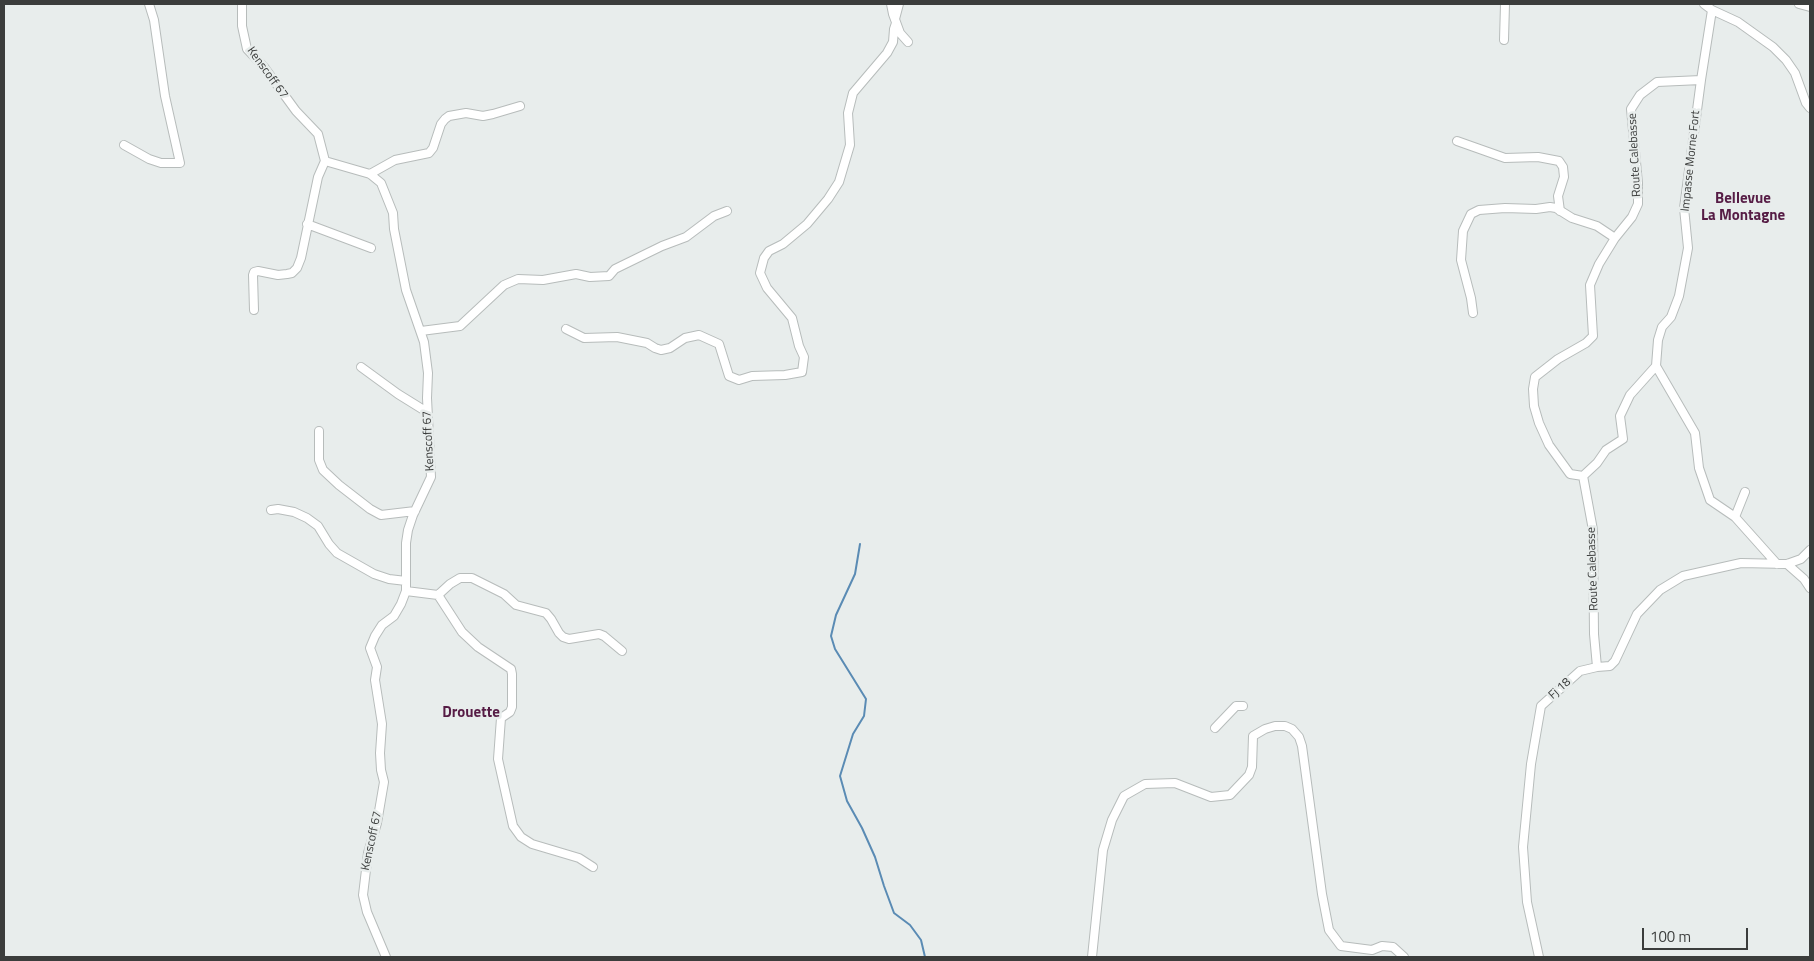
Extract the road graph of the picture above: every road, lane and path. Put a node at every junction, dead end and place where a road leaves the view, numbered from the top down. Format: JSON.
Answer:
{"nodes":[{"id":1,"x":149,"y":4,"type":"edge"},
{"id":2,"x":242,"y":4,"type":"edge"},
{"id":3,"x":891,"y":4,"type":"edge"},
{"id":4,"x":899,"y":4,"type":"edge"},
{"id":5,"x":1505,"y":4,"type":"edge"},
{"id":6,"x":1799,"y":4,"type":"edge"},
{"id":7,"x":1708,"y":6,"type":"edge"},
{"id":8,"x":1810,"y":8,"type":"edge"},
{"id":9,"x":895,"y":21,"type":"junction"},
{"id":10,"x":1504,"y":40,"type":"dead end"},
{"id":11,"x":908,"y":42,"type":"dead end"},
{"id":12,"x":1701,"y":80,"type":"junction"},
{"id":13,"x":520,"y":106,"type":"dead end"},
{"id":14,"x":1810,"y":108,"type":"edge"},
{"id":15,"x":1457,"y":141,"type":"dead end"},
{"id":16,"x":124,"y":145,"type":"dead end"},
{"id":17,"x":325,"y":161,"type":"junction"},
{"id":18,"x":370,"y":174,"type":"junction"},
{"id":19,"x":727,"y":211,"type":"dead end"},
{"id":20,"x":1560,"y":211,"type":"junction"},
{"id":21,"x":307,"y":224,"type":"junction"},
{"id":22,"x":1615,"y":238,"type":"junction"},
{"id":23,"x":370,"y":248,"type":"dead end"},
{"id":24,"x":254,"y":310,"type":"dead end"},
{"id":25,"x":1473,"y":313,"type":"dead end"},
{"id":26,"x":566,"y":329,"type":"dead end"},
{"id":27,"x":421,"y":332,"type":"junction"},
{"id":28,"x":1656,"y":366,"type":"junction"},
{"id":29,"x":361,"y":367,"type":"dead end"},
{"id":30,"x":427,"y":412,"type":"junction"},
{"id":31,"x":319,"y":431,"type":"dead end"},
{"id":32,"x":1583,"y":476,"type":"junction"},
{"id":33,"x":1746,"y":492,"type":"dead end"},
{"id":34,"x":271,"y":510,"type":"dead end"},
{"id":35,"x":415,"y":511,"type":"junction"},
{"id":36,"x":1735,"y":517,"type":"junction"},
{"id":37,"x":1810,"y":550,"type":"edge"},
{"id":38,"x":1777,"y":564,"type":"junction"},
{"id":39,"x":1788,"y":564,"type":"junction"},
{"id":40,"x":406,"y":581,"type":"junction"},
{"id":41,"x":1810,"y":588,"type":"edge"},
{"id":42,"x":406,"y":591,"type":"junction"},
{"id":43,"x":438,"y":595,"type":"junction"},
{"id":44,"x":622,"y":651,"type":"dead end"},
{"id":45,"x":1597,"y":667,"type":"junction"},
{"id":46,"x":1243,"y":706,"type":"dead end"},
{"id":47,"x":1215,"y":728,"type":"dead end"},
{"id":48,"x":593,"y":867,"type":"dead end"},
{"id":49,"x":386,"y":957,"type":"edge"},
{"id":50,"x":1092,"y":957,"type":"edge"},
{"id":51,"x":1404,"y":957,"type":"edge"},
{"id":52,"x":1539,"y":957,"type":"edge"}],
"edges":[{"from":1,"to":16,"type":"street"},
{"from":2,"to":17,"type":"street","name":"Kenscoff 67"},
{"from":3,"to":9,"type":"street"},
{"from":4,"to":9,"type":"street"},
{"from":5,"to":10,"type":"street"},
{"from":6,"to":8,"type":"street"},
{"from":7,"to":12,"type":"street","name":"Impasse Morne Fort"},
{"from":7,"to":14,"type":"street"},
{"from":9,"to":11,"type":"street"},
{"from":9,"to":26,"type":"street"},
{"from":12,"to":22,"type":"street","name":"Route Calebasse"},
{"from":12,"to":28,"type":"street","name":"Impasse Morne Fort"},
{"from":13,"to":18,"type":"street"},
{"from":15,"to":20,"type":"street"},
{"from":17,"to":18,"type":"street"},
{"from":17,"to":21,"type":"street"},
{"from":18,"to":27,"type":"street","name":"Kenscoff 67"},
{"from":19,"to":27,"type":"street"},
{"from":20,"to":22,"type":"street"},
{"from":20,"to":25,"type":"street"},
{"from":21,"to":23,"type":"street"},
{"from":21,"to":24,"type":"street"},
{"from":22,"to":32,"type":"street","name":"Route Calebasse"},
{"from":27,"to":30,"type":"street","name":"Kenscoff 67"},
{"from":28,"to":32,"type":"street"},
{"from":28,"to":36,"type":"street"},
{"from":29,"to":30,"type":"street"},
{"from":30,"to":35,"type":"street","name":"Kenscoff 67"},
{"from":31,"to":35,"type":"street"},
{"from":32,"to":45,"type":"street","name":"Route Calebasse"},
{"from":33,"to":36,"type":"street"},
{"from":34,"to":40,"type":"street"},
{"from":35,"to":40,"type":"street","name":"Kenscoff 67"},
{"from":36,"to":38,"type":"street"},
{"from":37,"to":39,"type":"street"},
{"from":38,"to":39,"type":"street","name":"Fj 18"},
{"from":38,"to":45,"type":"street","name":"Fj 18"},
{"from":39,"to":41,"type":"street"},
{"from":40,"to":42,"type":"street","name":"Kenscoff 67"},
{"from":42,"to":43,"type":"street"},
{"from":42,"to":49,"type":"street","name":"Kenscoff 67"},
{"from":43,"to":44,"type":"street"},
{"from":43,"to":48,"type":"street"},
{"from":45,"to":52,"type":"street","name":"Fj 18"},
{"from":46,"to":47,"type":"street"},
{"from":50,"to":51,"type":"street"}]}
